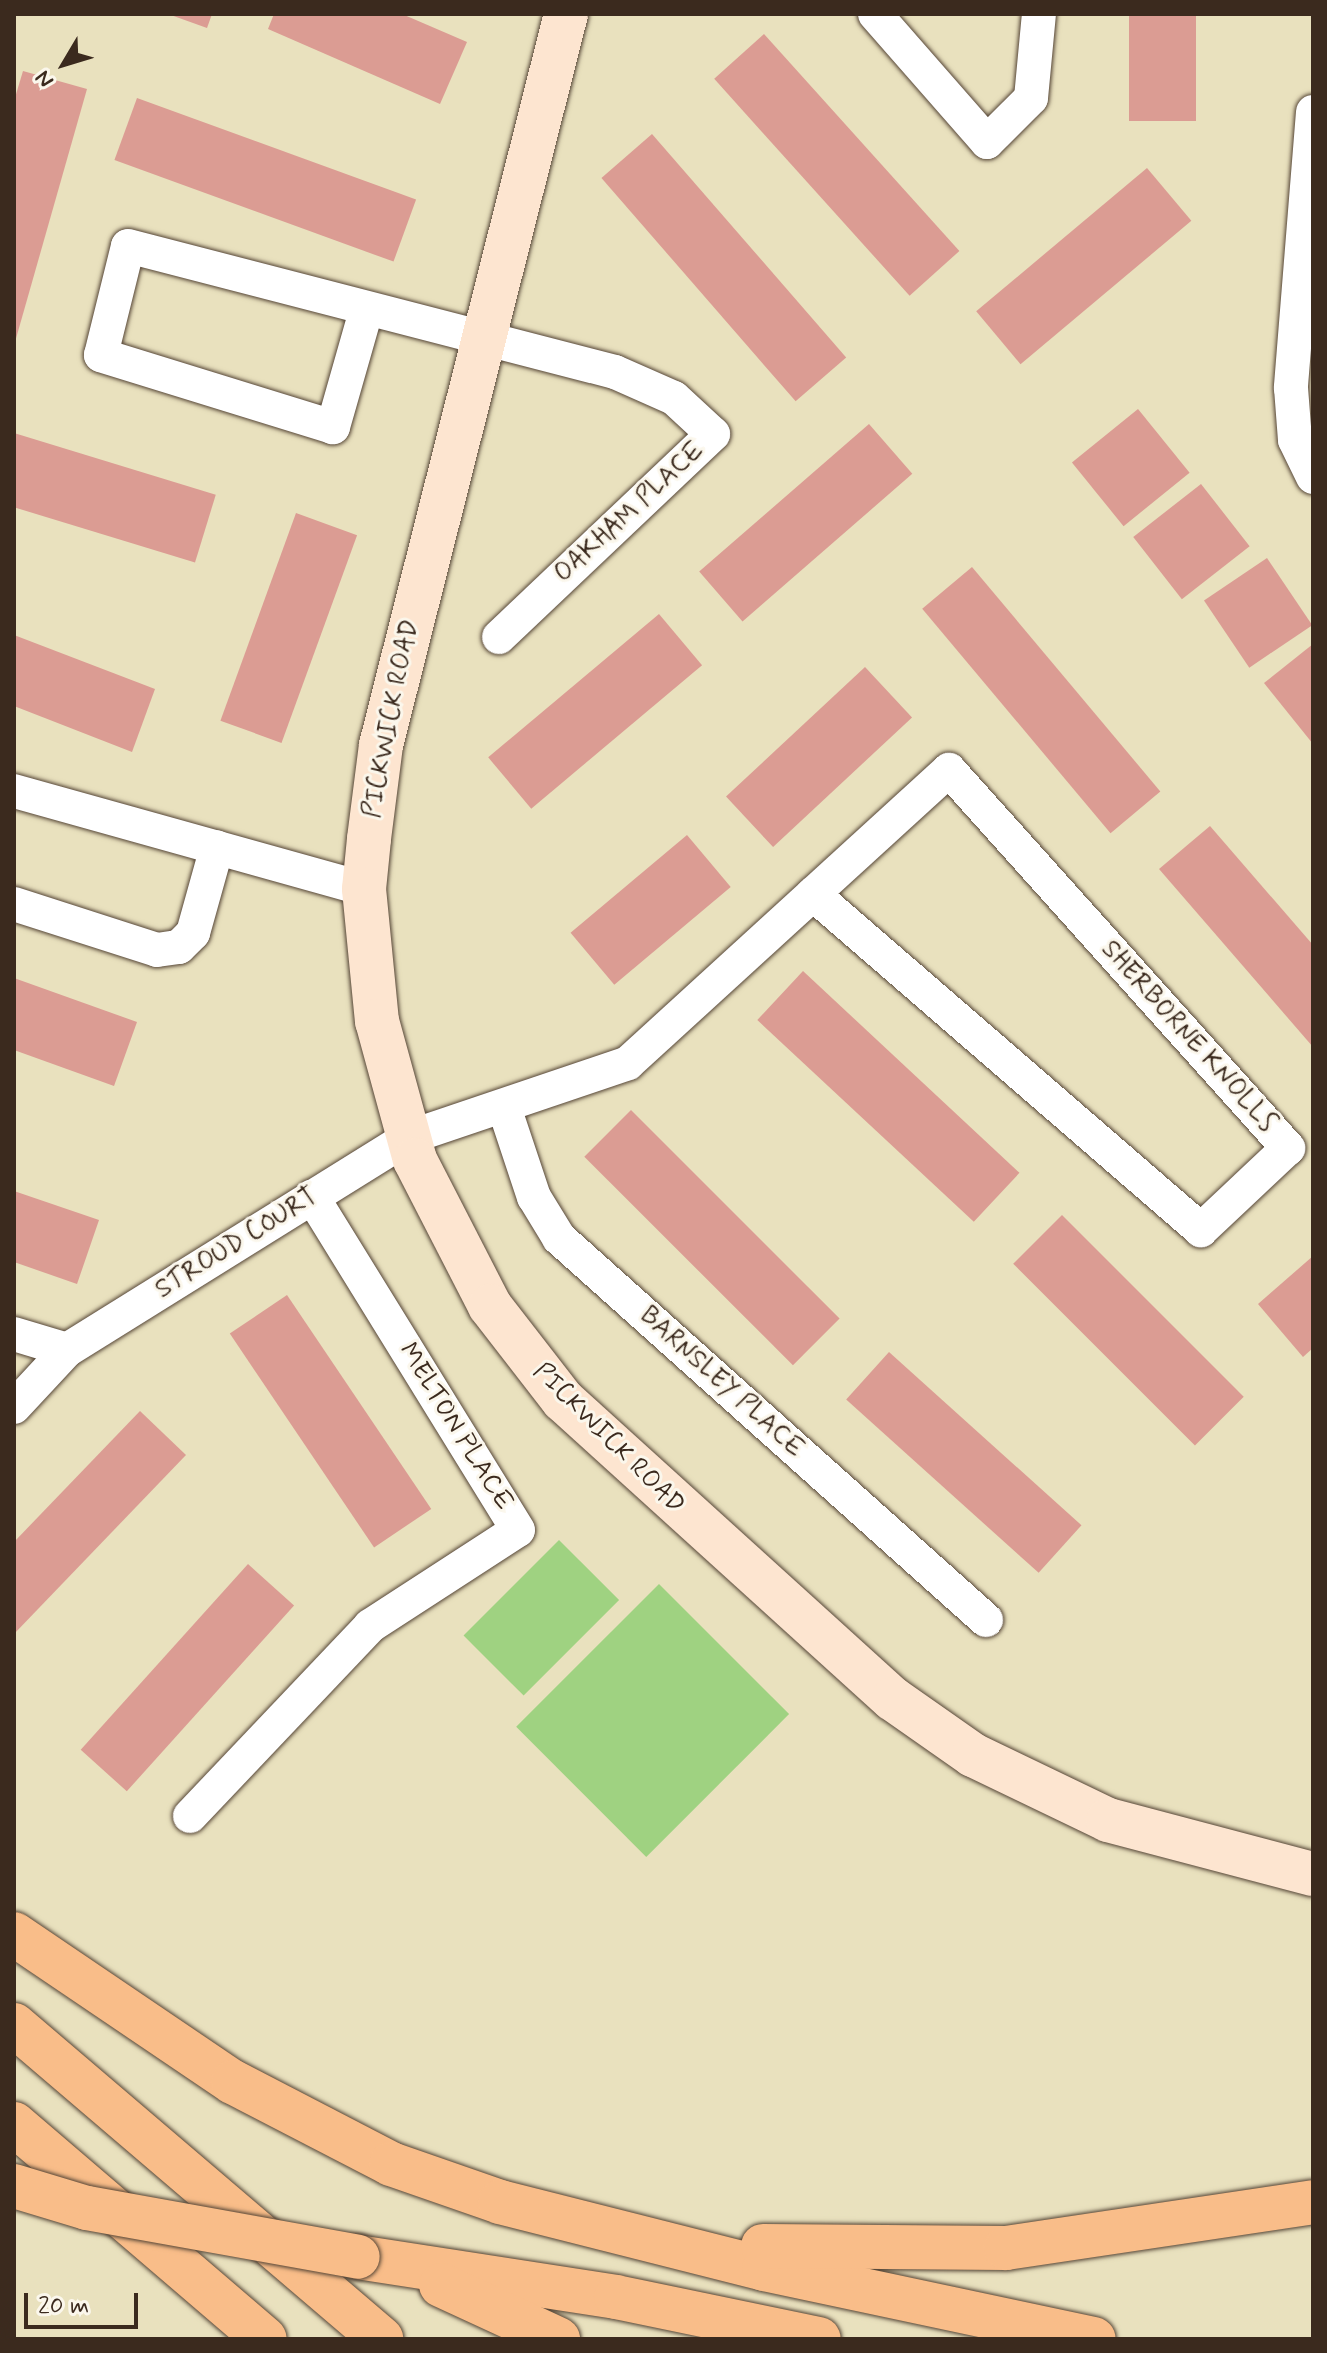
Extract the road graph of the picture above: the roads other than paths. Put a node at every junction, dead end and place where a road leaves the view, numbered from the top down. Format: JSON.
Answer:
{"nodes":[{"id":1,"x":566,"y":14,"type":"edge"},
{"id":2,"x":875,"y":14,"type":"edge"},
{"id":3,"x":1039,"y":14,"type":"edge"},
{"id":4,"x":1313,"y":112,"type":"edge"},
{"id":5,"x":1310,"y":172,"type":"edge"},
{"id":6,"x":366,"y":311,"type":"junction"},
{"id":7,"x":479,"y":342,"type":"junction"},
{"id":8,"x":1313,"y":477,"type":"edge"},
{"id":9,"x":499,"y":637,"type":"dead end"},
{"id":10,"x":14,"y":791,"type":"edge"},
{"id":11,"x":217,"y":847,"type":"junction"},
{"id":12,"x":364,"y":889,"type":"junction"},
{"id":13,"x":813,"y":894,"type":"junction"},
{"id":14,"x":14,"y":904,"type":"edge"},
{"id":15,"x":505,"y":1110,"type":"junction"},
{"id":16,"x":407,"y":1138,"type":"junction"},
{"id":17,"x":312,"y":1196,"type":"junction"},
{"id":18,"x":14,"y":1334,"type":"edge"},
{"id":19,"x":67,"y":1350,"type":"junction"},
{"id":20,"x":14,"y":1407,"type":"edge"},
{"id":21,"x":986,"y":1620,"type":"dead end"},
{"id":22,"x":190,"y":1816,"type":"dead end"},
{"id":23,"x":1313,"y":1874,"type":"edge"},
{"id":24,"x":14,"y":1934,"type":"edge"},
{"id":25,"x":14,"y":2025,"type":"edge"},
{"id":26,"x":14,"y":2124,"type":"edge"},
{"id":27,"x":14,"y":2186,"type":"edge"},
{"id":28,"x":1313,"y":2202,"type":"edge"},
{"id":29,"x":629,"y":2234,"type":"junction"},
{"id":30,"x":524,"y":2300,"type":"junction"},
{"id":31,"x":265,"y":2339,"type":"edge"},
{"id":32,"x":381,"y":2339,"type":"edge"},
{"id":33,"x":558,"y":2339,"type":"edge"},
{"id":34,"x":819,"y":2339,"type":"edge"},
{"id":35,"x":1094,"y":2339,"type":"edge"}],
"edges":[{"from":1,"to":7,"type":"street","name":"PICKWICK ROAD"},
{"from":2,"to":3,"type":"street"},
{"from":4,"to":5,"type":"street"},
{"from":5,"to":8,"type":"street"},
{"from":6,"to":6,"type":"street"},
{"from":6,"to":7,"type":"street"},
{"from":7,"to":9,"type":"street","name":"OAKHAM PLACE"},
{"from":7,"to":12,"type":"street","name":"PICKWICK ROAD"},
{"from":10,"to":11,"type":"street"},
{"from":11,"to":12,"type":"street"},
{"from":11,"to":14,"type":"street"},
{"from":12,"to":16,"type":"street","name":"PICKWICK ROAD"},
{"from":13,"to":13,"type":"street","name":"SHERBORNE KNOLLS"},
{"from":13,"to":15,"type":"street","name":"SHERBORNE KNOLLS"},
{"from":15,"to":16,"type":"street","name":"SHERBORNE KNOLLS"},
{"from":15,"to":21,"type":"street","name":"BARNSLEY PLACE"},
{"from":16,"to":17,"type":"street","name":"STROUD COURT"},
{"from":16,"to":23,"type":"street","name":"PICKWICK ROAD"},
{"from":17,"to":19,"type":"street","name":"STROUD COURT"},
{"from":17,"to":22,"type":"street","name":"MELTON PLACE"},
{"from":18,"to":19,"type":"street"},
{"from":19,"to":20,"type":"street","name":"STROUD COURT"},
{"from":24,"to":29,"type":"highway"},
{"from":25,"to":32,"type":"highway"},
{"from":26,"to":31,"type":"highway"},
{"from":27,"to":30,"type":"highway","bridge":true},
{"from":28,"to":29,"type":"highway"},
{"from":29,"to":35,"type":"highway"},
{"from":30,"to":33,"type":"highway"},
{"from":30,"to":34,"type":"highway"}]}
